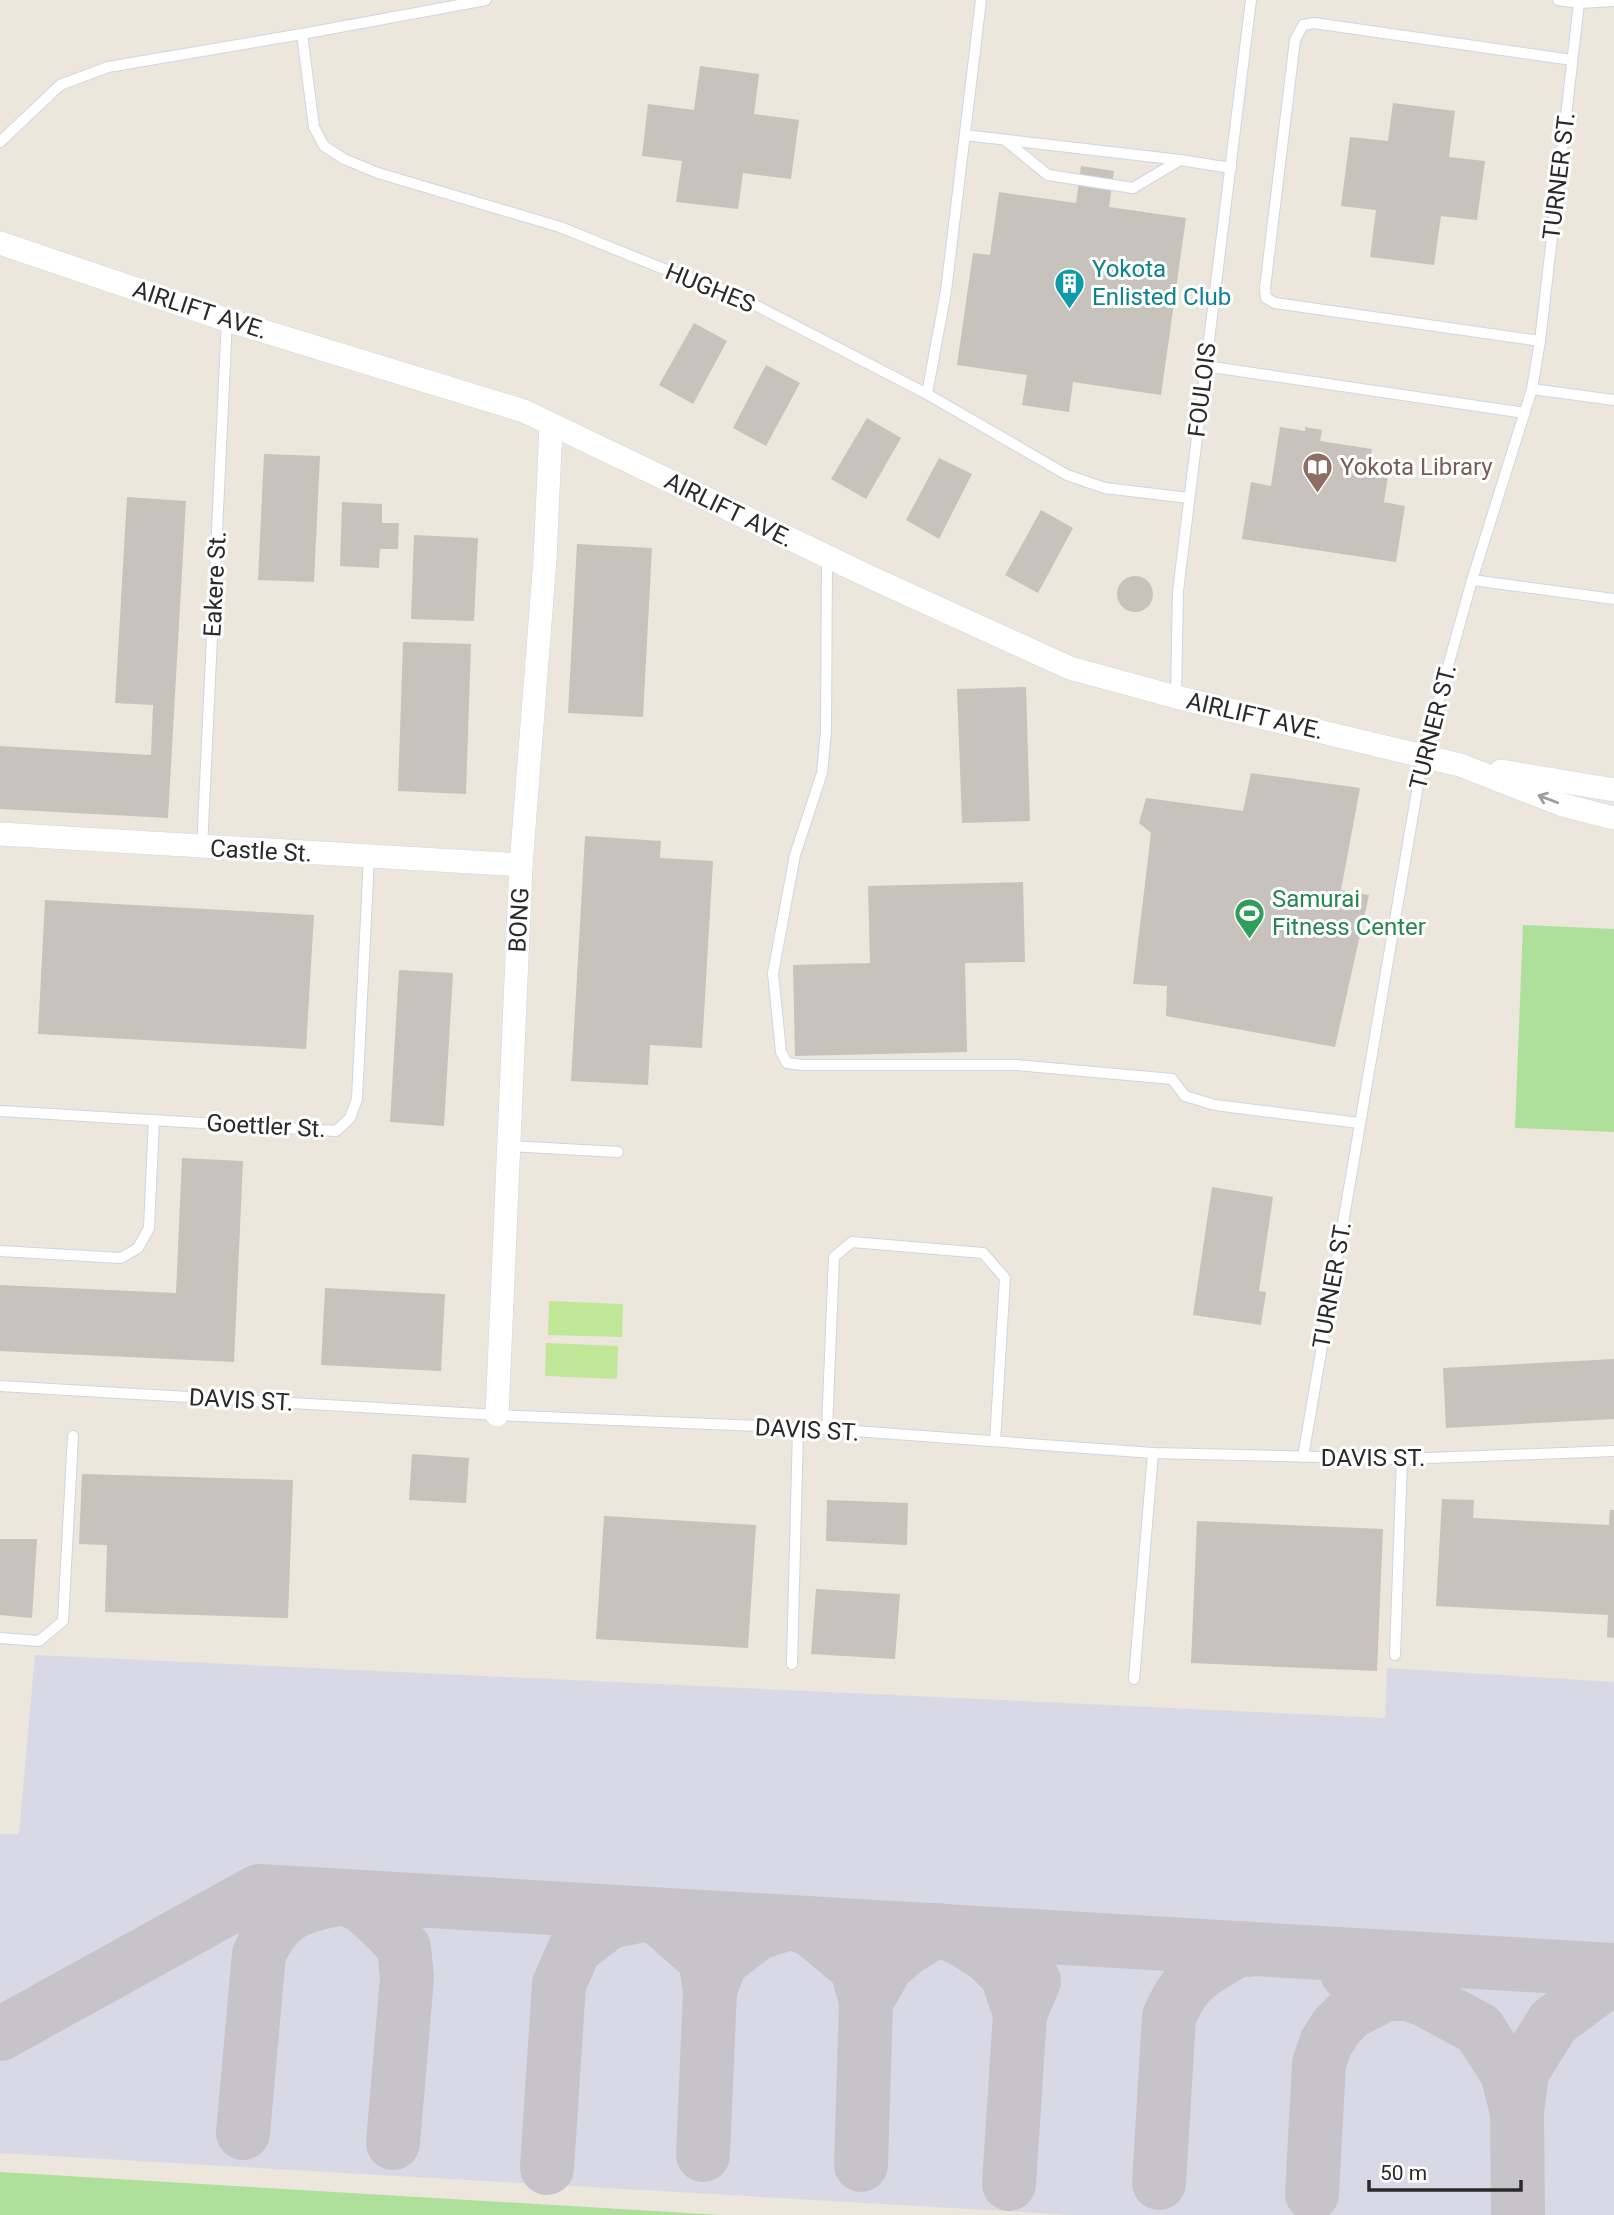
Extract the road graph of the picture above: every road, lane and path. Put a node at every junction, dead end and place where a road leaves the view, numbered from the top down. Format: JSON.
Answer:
{"nodes":[{"id":1,"x":486,"y":0,"type":"edge"},
{"id":2,"x":981,"y":0,"type":"edge"},
{"id":3,"x":1251,"y":0,"type":"edge"},
{"id":4,"x":1558,"y":0,"type":"edge"},
{"id":5,"x":1614,"y":1,"type":"edge"},
{"id":6,"x":1580,"y":3,"type":"junction"},
{"id":7,"x":302,"y":34,"type":"junction"},
{"id":8,"x":1572,"y":60,"type":"junction"},
{"id":9,"x":965,"y":135,"type":"junction"},
{"id":10,"x":1005,"y":140,"type":"junction"},
{"id":11,"x":0,"y":142,"type":"edge"},
{"id":12,"x":1181,"y":160,"type":"junction"},
{"id":13,"x":1231,"y":168,"type":"junction"},
{"id":14,"x":0,"y":243,"type":"edge"},
{"id":15,"x":228,"y":320,"type":"junction"},
{"id":16,"x":1540,"y":341,"type":"junction"},
{"id":17,"x":1205,"y":366,"type":"junction"},
{"id":18,"x":1532,"y":390,"type":"junction"},
{"id":19,"x":928,"y":394,"type":"junction"},
{"id":20,"x":1614,"y":400,"type":"edge"},
{"id":21,"x":1525,"y":413,"type":"junction"},
{"id":22,"x":551,"y":425,"type":"junction"},
{"id":23,"x":1188,"y":498,"type":"junction"},
{"id":24,"x":827,"y":556,"type":"junction"},
{"id":25,"x":1472,"y":580,"type":"junction"},
{"id":26,"x":1614,"y":599,"type":"edge"},
{"id":27,"x":1177,"y":697,"type":"junction"},
{"id":28,"x":1423,"y":756,"type":"junction"},
{"id":29,"x":1460,"y":765,"type":"junction"},
{"id":30,"x":1614,"y":790,"type":"edge"},
{"id":31,"x":1614,"y":818,"type":"edge"},
{"id":32,"x":0,"y":834,"type":"edge"},
{"id":33,"x":202,"y":848,"type":"junction"},
{"id":34,"x":369,"y":857,"type":"junction"},
{"id":35,"x":522,"y":865,"type":"junction"},
{"id":36,"x":0,"y":1111,"type":"edge"},
{"id":37,"x":154,"y":1121,"type":"junction"},
{"id":38,"x":1359,"y":1124,"type":"junction"},
{"id":39,"x":509,"y":1146,"type":"junction"},
{"id":40,"x":618,"y":1152,"type":"dead end"},
{"id":41,"x":0,"y":1251,"type":"edge"},
{"id":42,"x":0,"y":1385,"type":"edge"},
{"id":43,"x":497,"y":1415,"type":"junction"},
{"id":44,"x":798,"y":1429,"type":"junction"},
{"id":45,"x":827,"y":1429,"type":"junction"},
{"id":46,"x":73,"y":1436,"type":"dead end"},
{"id":47,"x":995,"y":1441,"type":"junction"},
{"id":48,"x":1614,"y":1451,"type":"edge"},
{"id":49,"x":1153,"y":1453,"type":"junction"},
{"id":50,"x":1303,"y":1457,"type":"junction"},
{"id":51,"x":1402,"y":1460,"type":"junction"},
{"id":52,"x":0,"y":1638,"type":"edge"},
{"id":53,"x":1395,"y":1655,"type":"dead end"},
{"id":54,"x":792,"y":1664,"type":"dead end"},
{"id":55,"x":1134,"y":1679,"type":"dead end"}],
"edges":[{"from":1,"to":7,"type":"lane"},
{"from":2,"to":9,"type":"lane"},
{"from":3,"to":13,"type":"lane","name":"FOULOIS"},
{"from":4,"to":6,"type":"lane"},
{"from":5,"to":6,"type":"lane"},
{"from":6,"to":8,"type":"lane","name":"TURNER ST."},
{"from":7,"to":11,"type":"lane"},
{"from":7,"to":19,"type":"lane","name":"HUGHES"},
{"from":8,"to":16,"type":"lane","name":"TURNER ST."},
{"from":8,"to":16,"type":"lane"},
{"from":9,"to":10,"type":"lane"},
{"from":9,"to":19,"type":"lane"},
{"from":10,"to":12,"type":"lane"},
{"from":10,"to":12,"type":"lane"},
{"from":12,"to":13,"type":"lane"},
{"from":13,"to":17,"type":"lane","name":"FOULOIS"},
{"from":14,"to":15,"type":"street","name":"AIRLIFT AVE."},
{"from":15,"to":22,"type":"street","name":"AIRLIFT AVE."},
{"from":15,"to":33,"type":"lane","name":"Eakere St."},
{"from":16,"to":18,"type":"lane","name":"TURNER ST."},
{"from":17,"to":21,"type":"lane"},
{"from":17,"to":23,"type":"lane","name":"FOULOIS"},
{"from":18,"to":20,"type":"lane"},
{"from":18,"to":21,"type":"lane","name":"TURNER ST."},
{"from":19,"to":23,"type":"lane","name":"HUGHES"},
{"from":21,"to":25,"type":"lane","name":"TURNER ST."},
{"from":22,"to":24,"type":"street","name":"AIRLIFT AVE."},
{"from":22,"to":35,"type":"street","name":"BONG"},
{"from":23,"to":27,"type":"lane","name":"FOULOIS"},
{"from":24,"to":27,"type":"street","name":"AIRLIFT AVE."},
{"from":24,"to":38,"type":"lane"},
{"from":25,"to":26,"type":"lane"},
{"from":25,"to":28,"type":"lane","name":"TURNER ST."},
{"from":27,"to":28,"type":"street","name":"AIRLIFT AVE."},
{"from":28,"to":29,"type":"street","name":"AIRLIFT AVE."},
{"from":28,"to":38,"type":"lane","name":"TURNER ST."},
{"from":29,"to":30,"type":"street","name":"AIRLIFT AVE."},
{"from":31,"to":29,"type":"street","name":"AIRLIFT AVE.","one_way":true},
{"from":32,"to":33,"type":"street","name":"Castle St."},
{"from":33,"to":34,"type":"street","name":"Castle St."},
{"from":34,"to":35,"type":"street","name":"Castle St."},
{"from":34,"to":37,"type":"lane","name":"Goettler St."},
{"from":35,"to":39,"type":"street","name":"BONG"},
{"from":36,"to":37,"type":"lane","name":"Goettler St."},
{"from":37,"to":41,"type":"lane"},
{"from":38,"to":50,"type":"lane","name":"TURNER ST."},
{"from":39,"to":40,"type":"lane"},
{"from":39,"to":43,"type":"street","name":"BONG"},
{"from":42,"to":43,"type":"lane","name":"DAVIS ST."},
{"from":43,"to":44,"type":"lane","name":"DAVIS ST."},
{"from":44,"to":45,"type":"lane","name":"DAVIS ST."},
{"from":44,"to":54,"type":"lane"},
{"from":45,"to":47,"type":"lane","name":"DAVIS ST."},
{"from":45,"to":47,"type":"lane"},
{"from":46,"to":52,"type":"lane"},
{"from":47,"to":49,"type":"lane","name":"DAVIS ST."},
{"from":48,"to":51,"type":"lane","name":"DAVIS ST."},
{"from":49,"to":50,"type":"lane","name":"DAVIS ST."},
{"from":49,"to":55,"type":"lane"},
{"from":50,"to":51,"type":"lane","name":"DAVIS ST."},
{"from":51,"to":53,"type":"lane"}]}
